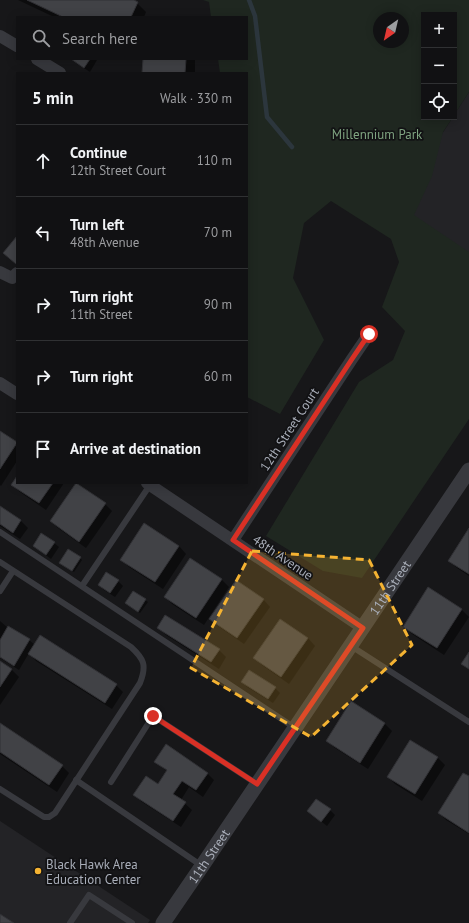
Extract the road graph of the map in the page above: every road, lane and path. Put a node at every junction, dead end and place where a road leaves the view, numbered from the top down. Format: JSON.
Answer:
{"nodes":[{"id":1,"x":0,"y":36,"type":"edge"},
{"id":2,"x":16,"y":45,"type":"edge"},
{"id":3,"x":39,"y":60,"type":"edge"},
{"id":4,"x":58,"y":72,"type":"edge"},
{"id":5,"x":0,"y":272,"type":"edge"},
{"id":6,"x":14,"y":276,"type":"edge"},
{"id":7,"x":369,"y":334,"type":"dead end"},
{"id":8,"x":0,"y":383,"type":"edge"},
{"id":9,"x":16,"y":393,"type":"edge"},
{"id":10,"x":469,"y":470,"type":"edge"},
{"id":11,"x":149,"y":484,"type":"edge"},
{"id":12,"x":0,"y":532,"type":"edge"},
{"id":13,"x":233,"y":540,"type":"junction"},
{"id":14,"x":0,"y":562,"type":"edge"},
{"id":15,"x":13,"y":571,"type":"junction"},
{"id":16,"x":82,"y":586,"type":"junction"},
{"id":17,"x":0,"y":591,"type":"edge"},
{"id":18,"x":363,"y":628,"type":"junction"},
{"id":19,"x":350,"y":646,"type":"junction"},
{"id":20,"x":469,"y":722,"type":"edge"},
{"id":21,"x":295,"y":728,"type":"junction"},
{"id":22,"x":76,"y":780,"type":"junction"},
{"id":23,"x":111,"y":782,"type":"dead end"},
{"id":24,"x":257,"y":784,"type":"junction"},
{"id":25,"x":0,"y":789,"type":"edge"},
{"id":26,"x":202,"y":866,"type":"junction"},
{"id":27,"x":70,"y":923,"type":"edge"},
{"id":28,"x":132,"y":923,"type":"edge"},
{"id":29,"x":163,"y":923,"type":"edge"}],
"edges":[{"from":1,"to":2,"type":"street"},
{"from":3,"to":4,"type":"street"},
{"from":5,"to":6,"type":"street"},
{"from":7,"to":13,"type":"street","name":"12th Street Court"},
{"from":8,"to":9,"type":"street"},
{"from":10,"to":18,"type":"street","name":"11th Street"},
{"from":11,"to":13,"type":"street","name":"48th Avenue"},
{"from":11,"to":16,"type":"lane"},
{"from":12,"to":16,"type":"lane"},
{"from":13,"to":18,"type":"street","name":"48th Avenue"},
{"from":14,"to":15,"type":"lane"},
{"from":15,"to":17,"type":"lane"},
{"from":15,"to":22,"type":"lane"},
{"from":16,"to":21,"type":"lane"},
{"from":18,"to":19,"type":"street","name":"11th Street"},
{"from":19,"to":20,"type":"lane"},
{"from":19,"to":21,"type":"street","name":"11th Street"},
{"from":21,"to":24,"type":"street","name":"11th Street"},
{"from":22,"to":25,"type":"lane"},
{"from":22,"to":26,"type":"lane"},
{"from":23,"to":24,"type":"lane"},
{"from":24,"to":26,"type":"street","name":"11th Street"},
{"from":26,"to":29,"type":"street","name":"11th Street"},
{"from":27,"to":28,"type":"lane"}]}
